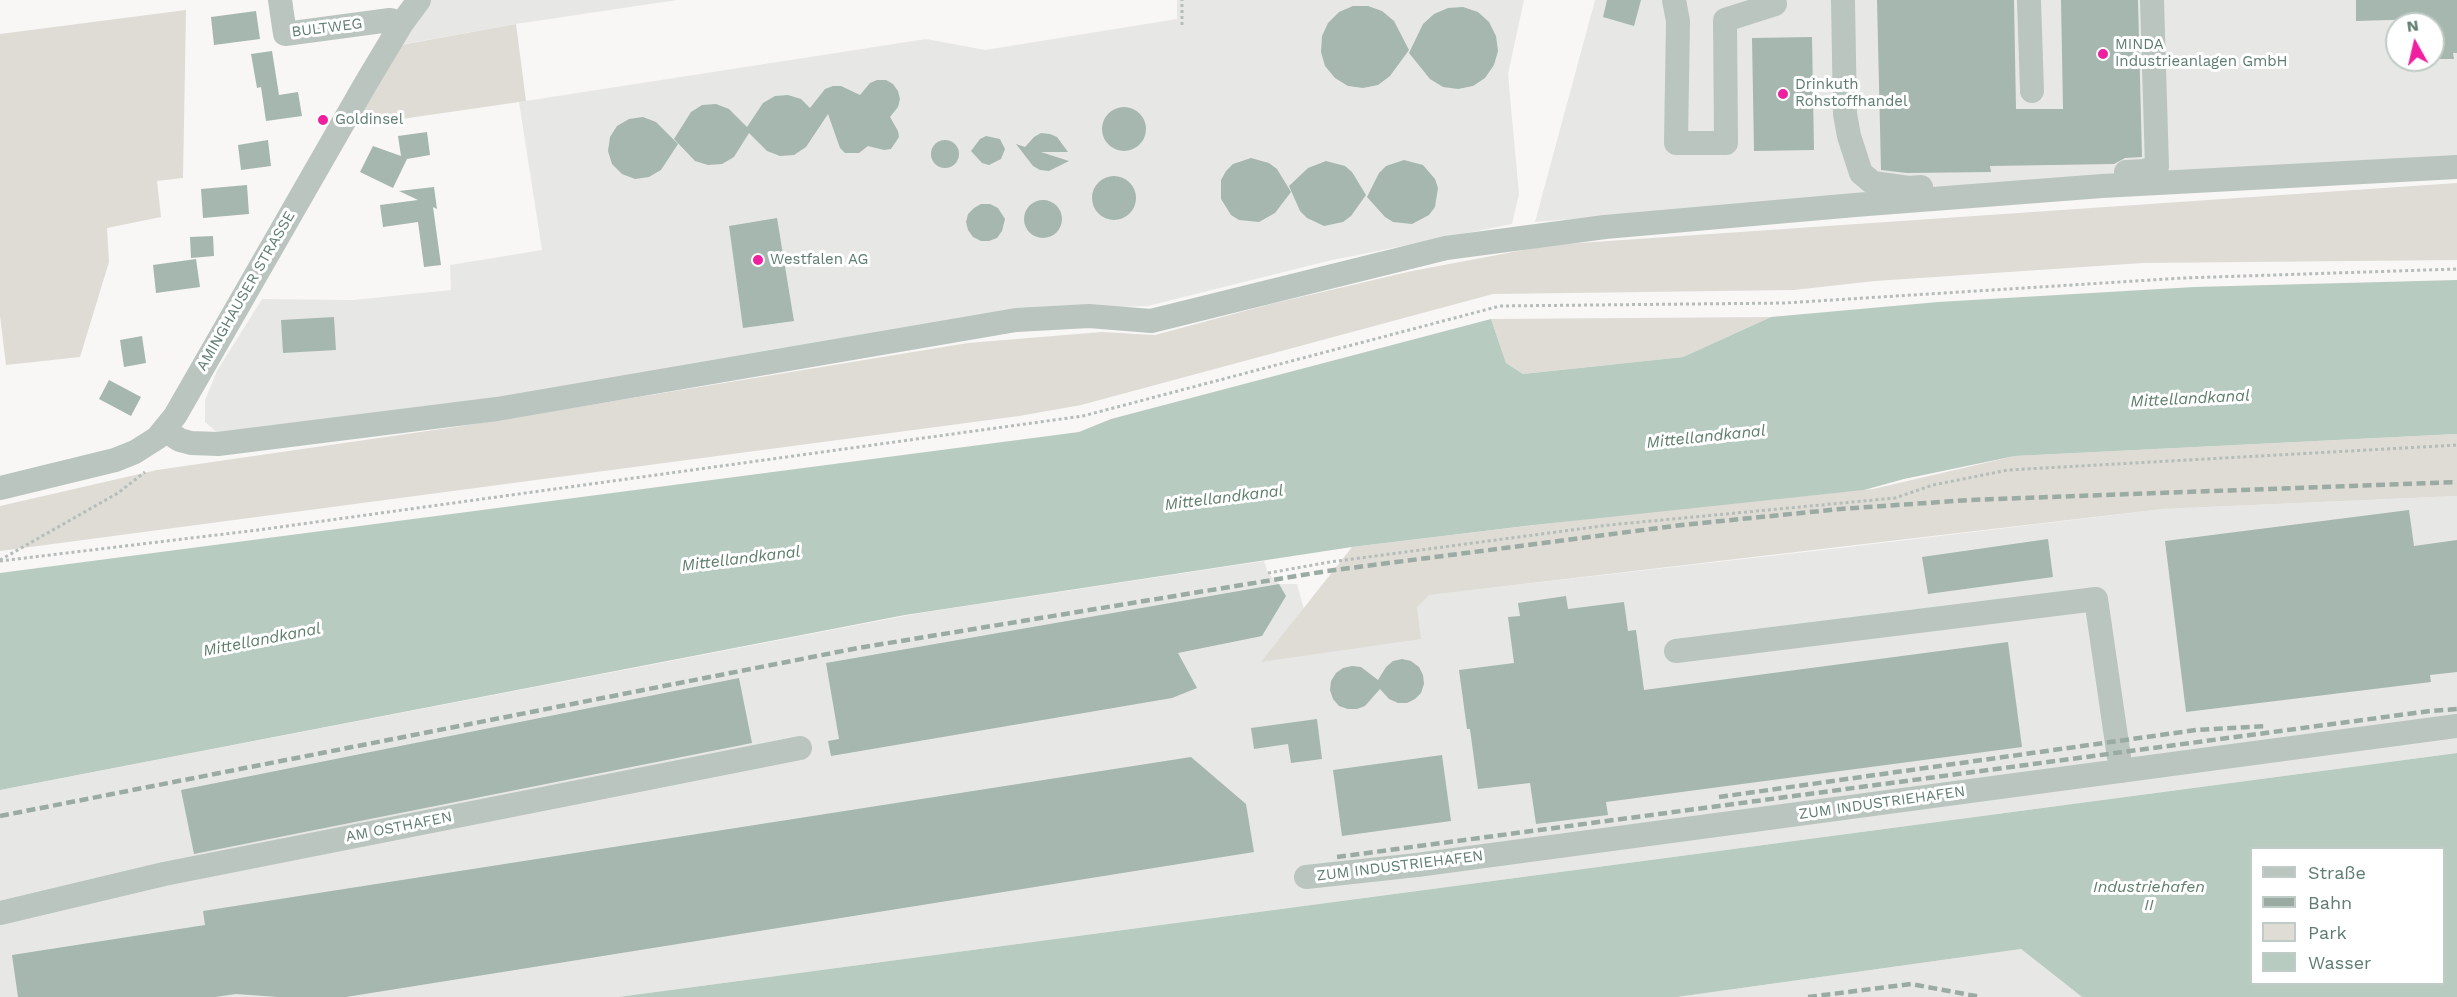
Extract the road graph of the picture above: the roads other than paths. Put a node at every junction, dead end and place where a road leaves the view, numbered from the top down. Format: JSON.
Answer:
{"nodes":[{"id":1,"x":280,"y":0,"type":"edge"},
{"id":2,"x":419,"y":0,"type":"edge"},
{"id":3,"x":1674,"y":0,"type":"edge"},
{"id":4,"x":1774,"y":0,"type":"edge"},
{"id":5,"x":1843,"y":0,"type":"edge"},
{"id":6,"x":2029,"y":0,"type":"edge"},
{"id":7,"x":2152,"y":0,"type":"edge"},
{"id":8,"x":402,"y":23,"type":"junction"},
{"id":9,"x":2031,"y":91,"type":"dead end"},
{"id":10,"x":2457,"y":167,"type":"edge"},
{"id":11,"x":156,"y":437,"type":"junction"},
{"id":12,"x":0,"y":488,"type":"edge"},
{"id":13,"x":1676,"y":651,"type":"dead end"},
{"id":14,"x":2457,"y":726,"type":"edge"},
{"id":15,"x":800,"y":748,"type":"dead end"},
{"id":16,"x":2121,"y":771,"type":"junction"},
{"id":17,"x":1306,"y":878,"type":"dead end"},
{"id":18,"x":0,"y":913,"type":"edge"}],
"edges":[{"from":1,"to":8,"type":"street","name":"BULTWEG"},
{"from":2,"to":8,"type":"street","name":"AMINGHAUSER STRASSE"},
{"from":3,"to":4,"type":"street"},
{"from":5,"to":7,"type":"street"},
{"from":6,"to":9,"type":"street"},
{"from":8,"to":11,"type":"street","name":"AMINGHAUSER STRASSE"},
{"from":10,"to":11,"type":"street"},
{"from":11,"to":12,"type":"street"},
{"from":13,"to":16,"type":"street"},
{"from":14,"to":16,"type":"street","name":"ZUM INDUSTRIEHAFEN"},
{"from":15,"to":18,"type":"street","name":"AM OSTHAFEN"},
{"from":16,"to":17,"type":"street","name":"ZUM INDUSTRIEHAFEN"}]}
